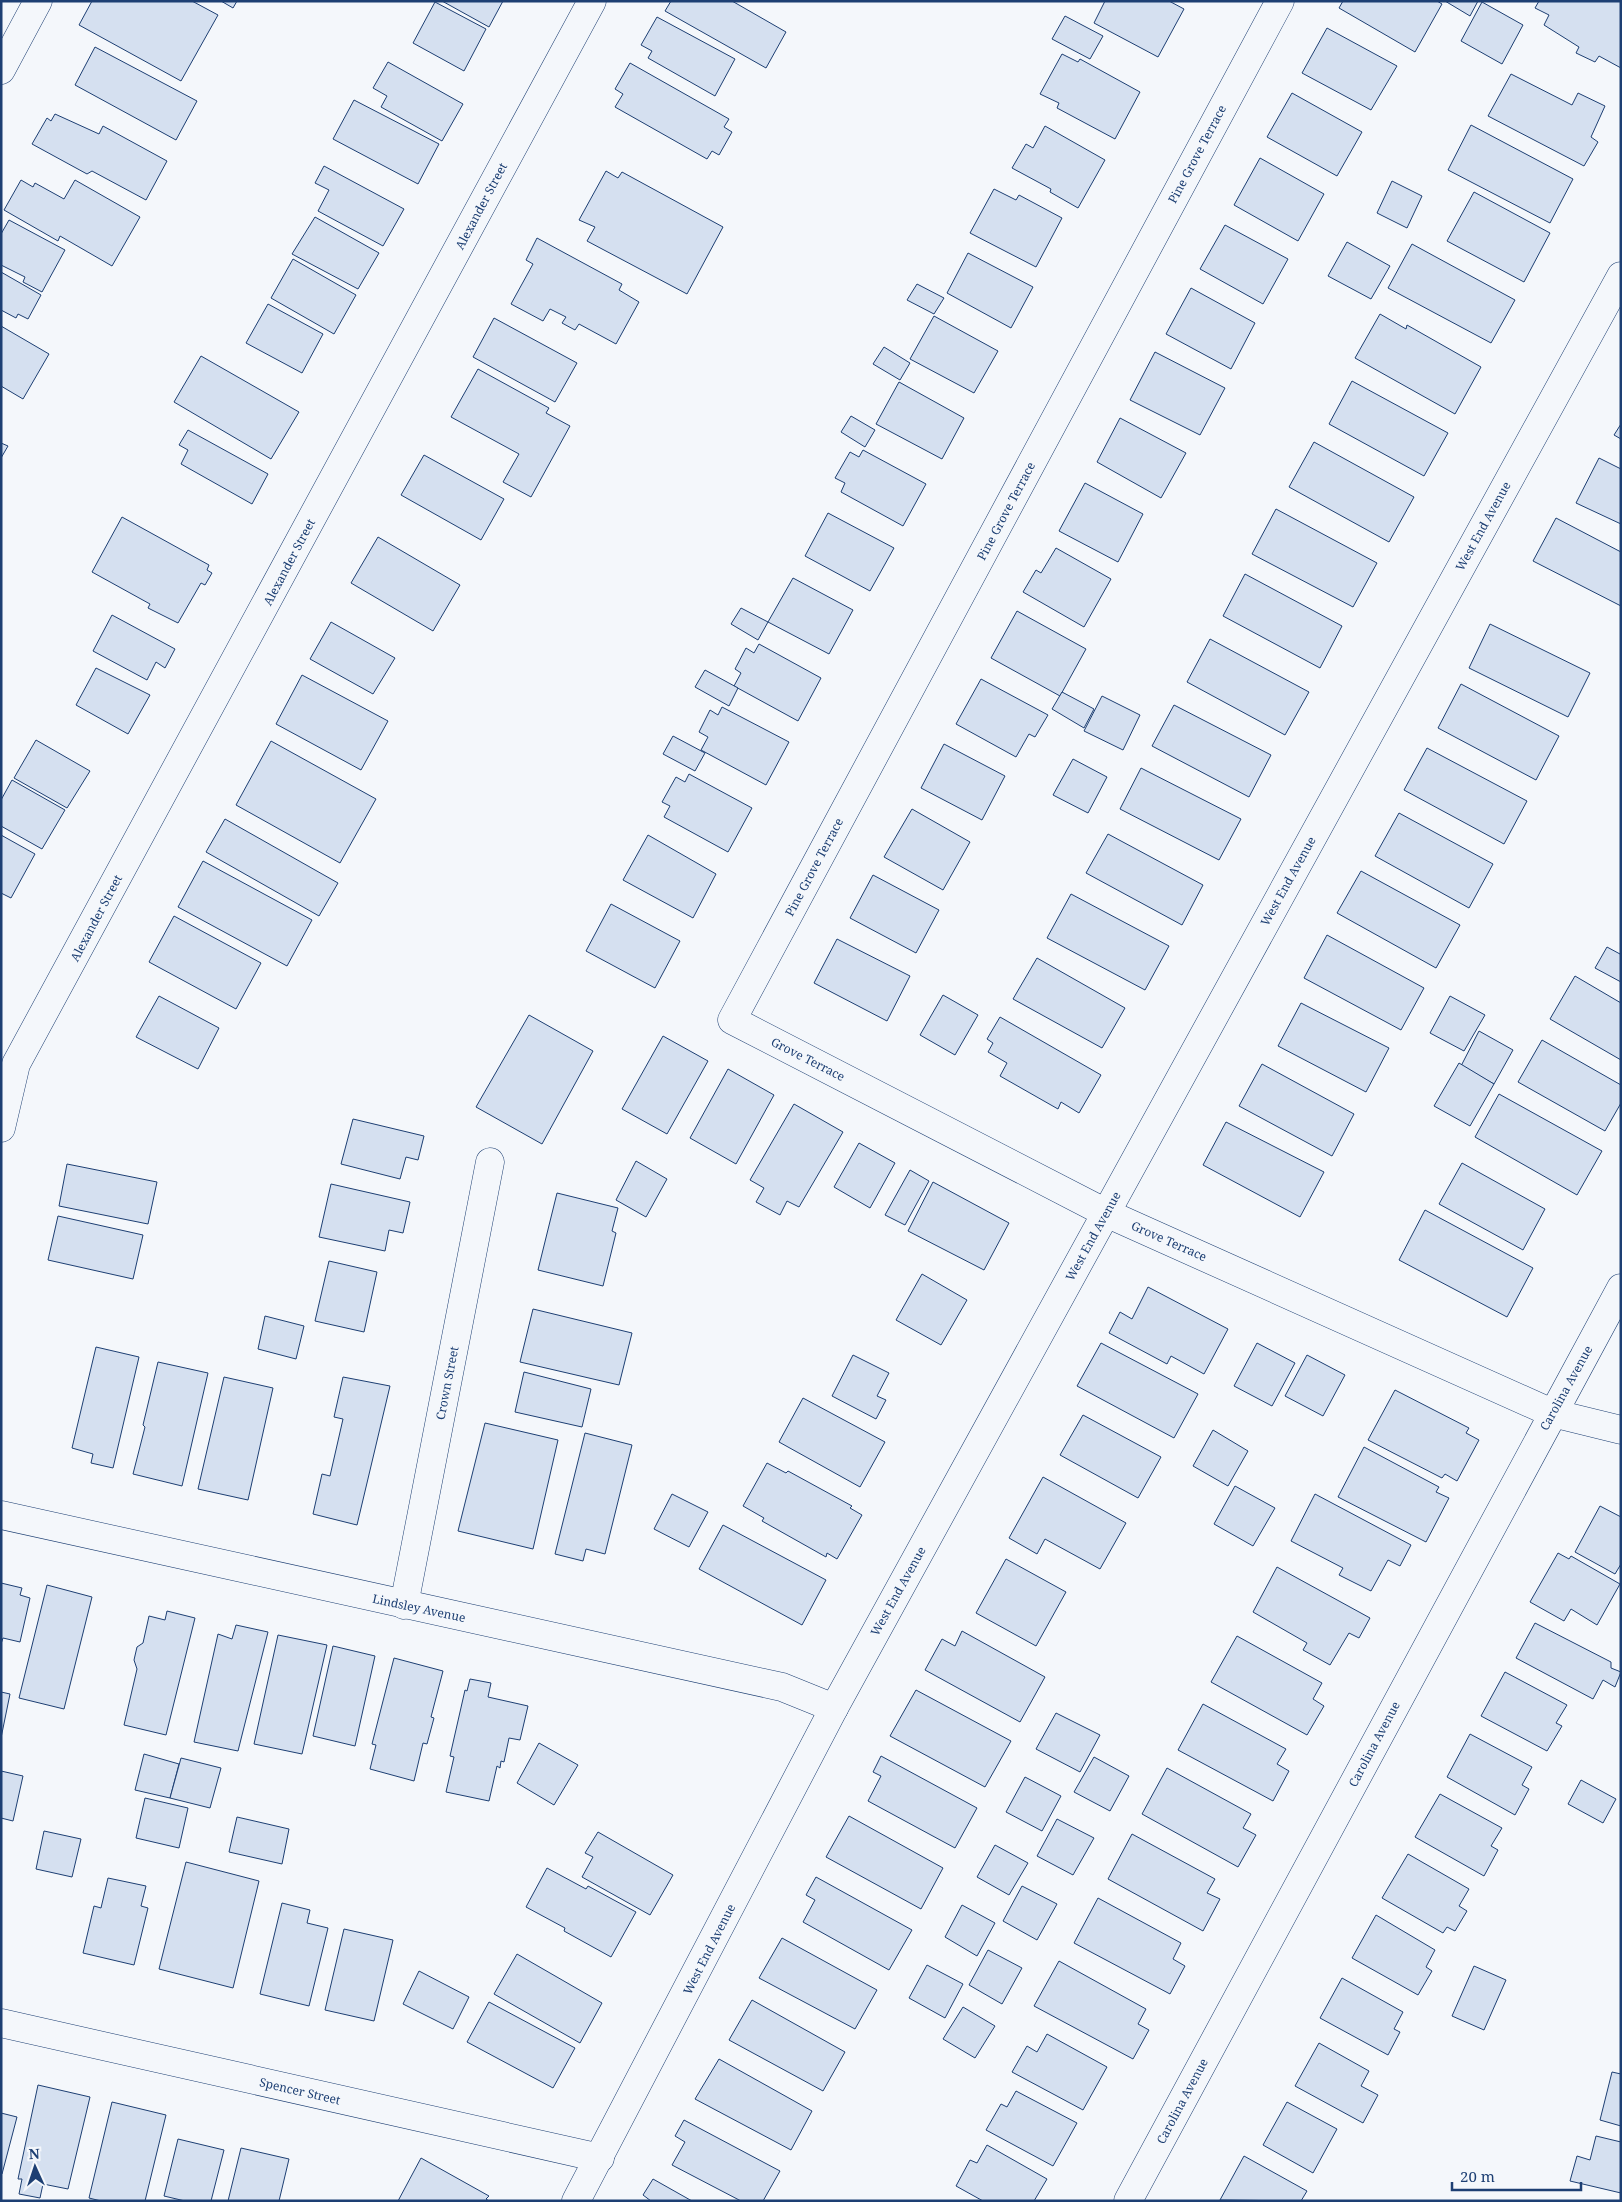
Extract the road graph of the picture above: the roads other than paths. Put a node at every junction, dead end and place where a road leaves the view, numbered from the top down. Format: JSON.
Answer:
{"nodes":[{"id":1,"x":38,"y":1,"type":"edge"},
{"id":2,"x":592,"y":1,"type":"edge"},
{"id":3,"x":1280,"y":1,"type":"edge"},
{"id":4,"x":1,"y":70,"type":"edge"},
{"id":5,"x":1621,"y":276,"type":"edge"},
{"id":6,"x":732,"y":1020,"type":"joint"},
{"id":7,"x":1,"y":1128,"type":"edge"},
{"id":8,"x":490,"y":1162,"type":"dead end"},
{"id":9,"x":1106,"y":1213,"type":"junction"},
{"id":10,"x":1621,"y":1288,"type":"edge"},
{"id":11,"x":1552,"y":1413,"type":"junction"},
{"id":12,"x":1621,"y":1430,"type":"edge"},
{"id":13,"x":1,"y":1514,"type":"edge"},
{"id":14,"x":404,"y":1605,"type":"junction"},
{"id":15,"x":834,"y":1708,"type":"junction"},
{"id":16,"x":1,"y":2023,"type":"edge"},
{"id":17,"x":600,"y":2158,"type":"junction"},
{"id":18,"x":576,"y":2201,"type":"edge"},
{"id":19,"x":1128,"y":2201,"type":"edge"}],
"edges":[{"from":1,"to":4,"type":"street"},
{"from":2,"to":7,"type":"street","name":"Alexander Street"},
{"from":3,"to":6,"type":"street","name":"Pine Grove Terrace"},
{"from":5,"to":9,"type":"street","name":"West End Avenue"},
{"from":6,"to":9,"type":"street","name":"Grove Terrace"},
{"from":8,"to":14,"type":"street","name":"Crown Street"},
{"from":9,"to":11,"type":"street","name":"Grove Terrace"},
{"from":9,"to":15,"type":"street","name":"West End Avenue"},
{"from":10,"to":11,"type":"street","name":"Carolina Avenue"},
{"from":11,"to":12,"type":"street","name":"Grove Terrace"},
{"from":11,"to":19,"type":"street","name":"Carolina Avenue"},
{"from":13,"to":14,"type":"street","name":"Lindsley Avenue"},
{"from":14,"to":15,"type":"street","name":"Lindsley Avenue"},
{"from":15,"to":17,"type":"street","name":"West End Avenue"},
{"from":16,"to":17,"type":"street","name":"Spencer Street"},
{"from":17,"to":18,"type":"street","name":"West End Avenue"}]}
